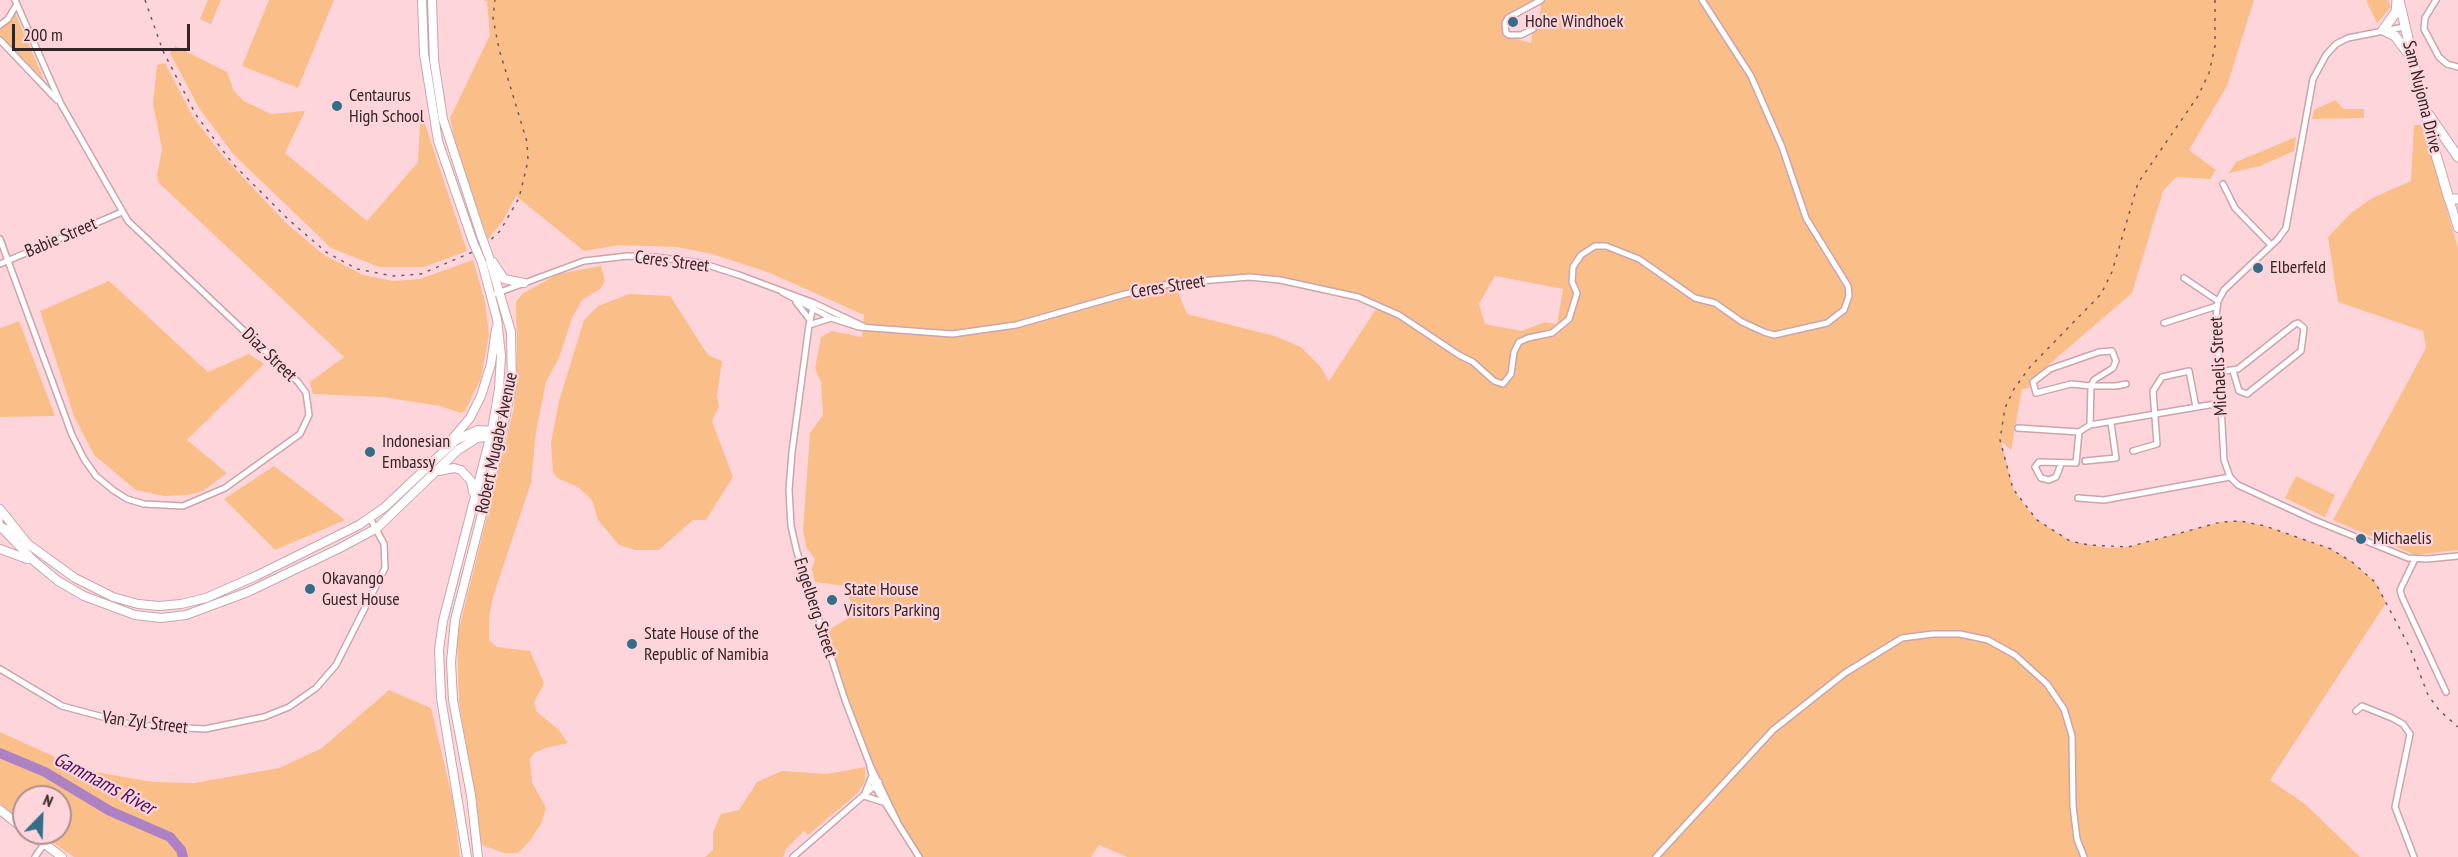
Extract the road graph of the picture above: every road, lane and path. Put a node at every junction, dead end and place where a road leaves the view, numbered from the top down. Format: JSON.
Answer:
{"nodes":[{"id":1,"x":422,"y":0,"type":"edge"},
{"id":2,"x":432,"y":0,"type":"edge"},
{"id":3,"x":1541,"y":0,"type":"edge"},
{"id":4,"x":1702,"y":0,"type":"edge"},
{"id":5,"x":2398,"y":0,"type":"edge"},
{"id":6,"x":2436,"y":0,"type":"edge"},
{"id":7,"x":16,"y":2,"type":"edge"},
{"id":8,"x":0,"y":25,"type":"edge"},
{"id":9,"x":2404,"y":27,"type":"junction"},
{"id":10,"x":1533,"y":29,"type":"dead end"},
{"id":11,"x":2383,"y":30,"type":"junction"},
{"id":12,"x":0,"y":40,"type":"edge"},
{"id":13,"x":2411,"y":59,"type":"junction"},
{"id":14,"x":2458,"y":67,"type":"edge"},
{"id":15,"x":2422,"y":99,"type":"junction"},
{"id":16,"x":62,"y":104,"type":"junction"},
{"id":17,"x":2429,"y":115,"type":"junction"},
{"id":18,"x":2458,"y":158,"type":"edge"},
{"id":19,"x":2223,"y":184,"type":"dead end"},
{"id":20,"x":2454,"y":199,"type":"edge"},
{"id":21,"x":122,"y":212,"type":"junction"},
{"id":22,"x":2458,"y":212,"type":"edge"},
{"id":23,"x":2458,"y":228,"type":"edge"},
{"id":24,"x":0,"y":239,"type":"edge"},
{"id":25,"x":2271,"y":245,"type":"junction"},
{"id":26,"x":488,"y":255,"type":"junction"},
{"id":27,"x":9,"y":260,"type":"junction"},
{"id":28,"x":0,"y":264,"type":"edge"},
{"id":29,"x":2184,"y":278,"type":"dead end"},
{"id":30,"x":524,"y":283,"type":"junction"},
{"id":31,"x":782,"y":292,"type":"junction"},
{"id":32,"x":496,"y":293,"type":"junction"},
{"id":33,"x":795,"y":301,"type":"junction"},
{"id":34,"x":2217,"y":304,"type":"junction"},
{"id":35,"x":814,"y":306,"type":"junction"},
{"id":36,"x":831,"y":318,"type":"junction"},
{"id":37,"x":497,"y":319,"type":"junction"},
{"id":38,"x":809,"y":322,"type":"junction"},
{"id":39,"x":2164,"y":323,"type":"dead end"},
{"id":40,"x":865,"y":327,"type":"junction"},
{"id":41,"x":2233,"y":371,"type":"junction"},
{"id":42,"x":2219,"y":372,"type":"junction"},
{"id":43,"x":2126,"y":384,"type":"dead end"},
{"id":44,"x":2091,"y":386,"type":"junction"},
{"id":45,"x":2221,"y":403,"type":"junction"},
{"id":46,"x":2196,"y":407,"type":"junction"},
{"id":47,"x":2153,"y":415,"type":"junction"},
{"id":48,"x":2111,"y":423,"type":"junction"},
{"id":49,"x":2090,"y":424,"type":"junction"},
{"id":50,"x":2018,"y":428,"type":"dead end"},
{"id":51,"x":2079,"y":432,"type":"junction"},
{"id":52,"x":491,"y":433,"type":"junction"},
{"id":53,"x":501,"y":434,"type":"junction"},
{"id":54,"x":2133,"y":451,"type":"dead end"},
{"id":55,"x":436,"y":457,"type":"junction"},
{"id":56,"x":2085,"y":461,"type":"dead end"},
{"id":57,"x":2061,"y":465,"type":"junction"},
{"id":58,"x":434,"y":474,"type":"junction"},
{"id":59,"x":2230,"y":477,"type":"junction"},
{"id":60,"x":2078,"y":498,"type":"dead end"},
{"id":61,"x":473,"y":499,"type":"junction"},
{"id":62,"x":0,"y":508,"type":"edge"},
{"id":63,"x":0,"y":516,"type":"edge"},
{"id":64,"x":370,"y":518,"type":"junction"},
{"id":65,"x":0,"y":526,"type":"edge"},
{"id":66,"x":376,"y":528,"type":"junction"},
{"id":67,"x":28,"y":544,"type":"junction"},
{"id":68,"x":0,"y":549,"type":"edge"},
{"id":69,"x":2458,"y":556,"type":"edge"},
{"id":70,"x":2415,"y":559,"type":"junction"},
{"id":71,"x":58,"y":581,"type":"junction"},
{"id":72,"x":0,"y":669,"type":"edge"},
{"id":73,"x":2446,"y":693,"type":"dead end"},
{"id":74,"x":2356,"y":711,"type":"dead end"},
{"id":75,"x":870,"y":765,"type":"junction"},
{"id":76,"x":871,"y":777,"type":"junction"},
{"id":77,"x":877,"y":784,"type":"junction"},
{"id":78,"x":864,"y":795,"type":"junction"},
{"id":79,"x":885,"y":805,"type":"junction"},
{"id":80,"x":0,"y":810,"type":"edge"},
{"id":81,"x":12,"y":820,"type":"edge"},
{"id":82,"x":897,"y":821,"type":"junction"},
{"id":83,"x":45,"y":845,"type":"edge"},
{"id":84,"x":62,"y":857,"type":"edge"},
{"id":85,"x":467,"y":857,"type":"edge"},
{"id":86,"x":478,"y":857,"type":"edge"},
{"id":87,"x":793,"y":857,"type":"edge"},
{"id":88,"x":919,"y":857,"type":"edge"},
{"id":89,"x":1656,"y":857,"type":"edge"},
{"id":90,"x":2084,"y":857,"type":"edge"},
{"id":91,"x":2414,"y":857,"type":"edge"}],
"edges":[{"from":1,"to":32,"type":"main road","name":"Robert Mugabe Avenue","bridge":true},
{"from":2,"to":26,"type":"main road","name":"Robert Mugabe Avenue","bridge":true},
{"from":3,"to":10,"type":"street"},
{"from":4,"to":40,"type":"street","name":"Ceres Street"},
{"from":5,"to":9,"type":"highway","name":"Sam Nujoma Drive"},
{"from":5,"to":11,"type":"highway"},
{"from":6,"to":14,"type":"street"},
{"from":7,"to":8,"type":"street"},
{"from":7,"to":16,"type":"street","name":"Diaz Street"},
{"from":9,"to":11,"type":"street","name":"Michaelis Street"},
{"from":9,"to":13,"type":"highway","name":"Sam Nujoma Drive"},
{"from":11,"to":13,"type":"highway"},
{"from":11,"to":25,"type":"street","name":"Michaelis Street"},
{"from":12,"to":16,"type":"street"},
{"from":13,"to":15,"type":"highway","name":"Sam Nujoma Drive"},
{"from":15,"to":17,"type":"highway"},
{"from":15,"to":20,"type":"highway","name":"Sam Nujoma Drive"},
{"from":16,"to":21,"type":"street","name":"Diaz Street"},
{"from":17,"to":18,"type":"highway"},
{"from":17,"to":20,"type":"highway"},
{"from":19,"to":25,"type":"street"},
{"from":20,"to":22,"type":"main road","name":"Sam Nujoma Drive"},
{"from":20,"to":23,"type":"main road","name":"Sam Nujoma Drive"},
{"from":21,"to":27,"type":"street","name":"Babie Street"},
{"from":21,"to":27,"type":"street","name":"Diaz Street"},
{"from":24,"to":27,"type":"street","name":"Diaz Street"},
{"from":25,"to":34,"type":"street","name":"Michaelis Street"},
{"from":26,"to":30,"type":"main road"},
{"from":26,"to":32,"type":"main road","name":"Robert Mugabe Avenue"},
{"from":27,"to":28,"type":"street","name":"Babie Street"},
{"from":29,"to":34,"type":"street"},
{"from":30,"to":31,"type":"street","name":"Ceres Street"},
{"from":30,"to":32,"type":"street","name":"Ceres Street"},
{"from":31,"to":33,"type":"street","name":"Ceres Street"},
{"from":31,"to":35,"type":"street","name":"Ceres Street"},
{"from":32,"to":37,"type":"main road","name":"Robert Mugabe Avenue"},
{"from":32,"to":53,"type":"main road","name":"Robert Mugabe Avenue"},
{"from":33,"to":35,"type":"street","name":"Ceres Street"},
{"from":33,"to":38,"type":"street"},
{"from":34,"to":39,"type":"street"},
{"from":34,"to":42,"type":"street","name":"Michaelis Street"},
{"from":35,"to":36,"type":"street","name":"Ceres Street"},
{"from":35,"to":38,"type":"street","name":"Engelberg Street"},
{"from":35,"to":40,"type":"street","name":"Ceres Street"},
{"from":36,"to":38,"type":"street"},
{"from":36,"to":40,"type":"street","name":"Ceres Street"},
{"from":37,"to":52,"type":"main road","name":"Robert Mugabe Avenue"},
{"from":37,"to":55,"type":"main road"},
{"from":38,"to":75,"type":"street","name":"Engelberg Street"},
{"from":41,"to":41,"type":"street"},
{"from":41,"to":42,"type":"street"},
{"from":42,"to":45,"type":"street","name":"Michaelis Street"},
{"from":43,"to":44,"type":"street"},
{"from":44,"to":44,"type":"street"},
{"from":44,"to":49,"type":"street"},
{"from":45,"to":46,"type":"street"},
{"from":45,"to":59,"type":"street","name":"Michaelis Street"},
{"from":46,"to":47,"type":"street"},
{"from":46,"to":47,"type":"street"},
{"from":47,"to":48,"type":"street"},
{"from":47,"to":54,"type":"street"},
{"from":48,"to":49,"type":"street"},
{"from":48,"to":56,"type":"street"},
{"from":49,"to":51,"type":"street"},
{"from":50,"to":51,"type":"street"},
{"from":51,"to":57,"type":"street"},
{"from":52,"to":53,"type":"main road"},
{"from":52,"to":55,"type":"main road"},
{"from":52,"to":58,"type":"main road"},
{"from":52,"to":61,"type":"main road","name":"Robert Mugabe Avenue"},
{"from":53,"to":86,"type":"main road","name":"Robert Mugabe Avenue"},
{"from":55,"to":64,"type":"main road"},
{"from":57,"to":57,"type":"street"},
{"from":58,"to":61,"type":"main road"},
{"from":58,"to":66,"type":"main road"},
{"from":59,"to":60,"type":"street"},
{"from":59,"to":70,"type":"street"},
{"from":61,"to":85,"type":"main road","name":"Robert Mugabe Avenue"},
{"from":62,"to":67,"type":"main road"},
{"from":63,"to":65,"type":"street"},
{"from":64,"to":66,"type":"street","name":"Van Zyl Street"},
{"from":64,"to":67,"type":"main road"},
{"from":65,"to":67,"type":"street"},
{"from":65,"to":71,"type":"main road"},
{"from":66,"to":71,"type":"main road"},
{"from":66,"to":72,"type":"street","name":"Van Zyl Street"},
{"from":68,"to":71,"type":"main road"},
{"from":69,"to":70,"type":"street"},
{"from":70,"to":73,"type":"street"},
{"from":74,"to":91,"type":"street"},
{"from":75,"to":76,"type":"street","name":"Engelberg Street"},
{"from":75,"to":77,"type":"street","name":"Engelberg Street"},
{"from":76,"to":77,"type":"street","name":"Engelberg Street"},
{"from":76,"to":78,"type":"street"},
{"from":77,"to":78,"type":"street"},
{"from":77,"to":79,"type":"street","name":"Engelberg Street"},
{"from":77,"to":82,"type":"street","name":"Engelberg Street"},
{"from":78,"to":79,"type":"street"},
{"from":78,"to":87,"type":"street"},
{"from":79,"to":82,"type":"street","name":"Engelberg Street"},
{"from":80,"to":81,"type":"main road"},
{"from":82,"to":88,"type":"street","name":"Engelberg Street"},
{"from":83,"to":84,"type":"main road"},
{"from":89,"to":90,"type":"street"}]}
